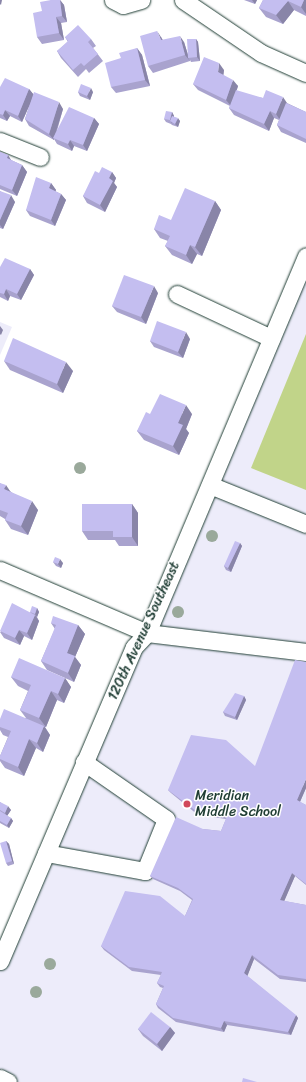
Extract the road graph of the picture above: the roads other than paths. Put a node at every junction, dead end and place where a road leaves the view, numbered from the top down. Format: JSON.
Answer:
{"nodes":[{"id":1,"x":113,"y":0,"type":"edge"},
{"id":2,"x":141,"y":0,"type":"edge"},
{"id":3,"x":182,"y":0,"type":"edge"},
{"id":4,"x":306,"y":73,"type":"edge"},
{"id":5,"x":0,"y":140,"type":"edge"},
{"id":6,"x":40,"y":157,"type":"dead end"},
{"id":7,"x":306,"y":256,"type":"edge"},
{"id":8,"x":177,"y":294,"type":"dead end"},
{"id":9,"x":271,"y":338,"type":"junction"},
{"id":10,"x":210,"y":485,"type":"junction"},
{"id":11,"x":306,"y":524,"type":"edge"},
{"id":12,"x":0,"y":570,"type":"edge"},
{"id":13,"x":146,"y":633,"type":"junction"},
{"id":14,"x":306,"y":652,"type":"edge"},
{"id":15,"x":84,"y":762,"type":"junction"},
{"id":16,"x":46,"y":854,"type":"junction"},
{"id":17,"x":0,"y":961,"type":"edge"},
{"id":18,"x":0,"y":1078,"type":"edge"},
{"id":19,"x":8,"y":1082,"type":"edge"}],
"edges":[{"from":1,"to":2,"type":"street"},
{"from":3,"to":4,"type":"street"},
{"from":5,"to":6,"type":"street"},
{"from":7,"to":9,"type":"street","name":"120th Avenue Southeast"},
{"from":8,"to":9,"type":"street"},
{"from":9,"to":10,"type":"street","name":"120th Avenue Southeast"},
{"from":10,"to":11,"type":"street"},
{"from":10,"to":13,"type":"street","name":"120th Avenue Southeast"},
{"from":12,"to":13,"type":"street"},
{"from":13,"to":14,"type":"street"},
{"from":13,"to":15,"type":"street","name":"120th Avenue Southeast"},
{"from":15,"to":16,"type":"street","name":"120th Avenue Southeast"},
{"from":15,"to":16,"type":"street"},
{"from":16,"to":17,"type":"street","name":"120th Avenue Southeast"},
{"from":18,"to":19,"type":"street"}]}
